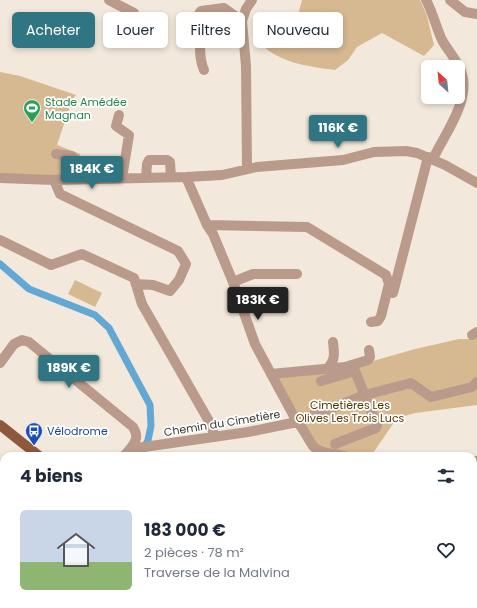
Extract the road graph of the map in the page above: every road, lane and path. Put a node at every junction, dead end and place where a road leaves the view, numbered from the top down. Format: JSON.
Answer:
{"nodes":[{"id":1,"x":109,"y":0,"type":"edge"},
{"id":2,"x":252,"y":0,"type":"edge"},
{"id":3,"x":426,"y":0,"type":"edge"},
{"id":4,"x":450,"y":0,"type":"edge"},
{"id":5,"x":132,"y":12,"type":"edge"},
{"id":6,"x":200,"y":12,"type":"edge"},
{"id":7,"x":230,"y":12,"type":"edge"},
{"id":8,"x":245,"y":12,"type":"edge"},
{"id":9,"x":477,"y":14,"type":"edge"},
{"id":10,"x":200,"y":48,"type":"edge"},
{"id":11,"x":244,"y":48,"type":"edge"},
{"id":12,"x":454,"y":60,"type":"edge"},
{"id":13,"x":204,"y":70,"type":"dead end"},
{"id":14,"x":457,"y":104,"type":"edge"},
{"id":15,"x":119,"y":115,"type":"dead end"},
{"id":16,"x":56,"y":154,"type":"dead end"},
{"id":17,"x":430,"y":158,"type":"junction"},
{"id":18,"x":247,"y":168,"type":"junction"},
{"id":19,"x":171,"y":177,"type":"junction"},
{"id":20,"x":186,"y":177,"type":"junction"},
{"id":21,"x":0,"y":178,"type":"edge"},
{"id":22,"x":122,"y":178,"type":"junction"},
{"id":23,"x":146,"y":178,"type":"junction"},
{"id":24,"x":54,"y":180,"type":"junction"},
{"id":25,"x":75,"y":180,"type":"junction"},
{"id":26,"x":477,"y":183,"type":"edge"},
{"id":27,"x":207,"y":225,"type":"junction"},
{"id":28,"x":0,"y":240,"type":"edge"},
{"id":29,"x":297,"y":274,"type":"dead end"},
{"id":30,"x":233,"y":282,"type":"junction"},
{"id":31,"x":136,"y":284,"type":"junction"},
{"id":32,"x":394,"y":293,"type":"dead end"},
{"id":33,"x":371,"y":322,"type":"dead end"},
{"id":34,"x":333,"y":342,"type":"dead end"},
{"id":35,"x":369,"y":350,"type":"dead end"},
{"id":36,"x":0,"y":363,"type":"edge"},
{"id":37,"x":327,"y":368,"type":"junction"},
{"id":38,"x":271,"y":374,"type":"junction"},
{"id":39,"x":321,"y":381,"type":"dead end"},
{"id":40,"x":477,"y":382,"type":"edge"},
{"id":41,"x":365,"y":395,"type":"junction"},
{"id":42,"x":297,"y":422,"type":"junction"},
{"id":43,"x":0,"y":425,"type":"edge"},
{"id":44,"x":215,"y":437,"type":"junction"},
{"id":45,"x":335,"y":444,"type":"dead end"},
{"id":46,"x":131,"y":451,"type":"edge"},
{"id":47,"x":34,"y":452,"type":"edge"},
{"id":48,"x":323,"y":452,"type":"edge"}],
"edges":[{"from":1,"to":5,"type":"street"},
{"from":2,"to":8,"type":"street"},
{"from":3,"to":12,"type":"street"},
{"from":4,"to":9,"type":"street"},
{"from":6,"to":7,"type":"street"},
{"from":10,"to":13,"type":"street"},
{"from":11,"to":18,"type":"street"},
{"from":14,"to":17,"type":"street"},
{"from":15,"to":22,"type":"street"},
{"from":16,"to":25,"type":"street"},
{"from":17,"to":18,"type":"street"},
{"from":17,"to":26,"type":"street"},
{"from":17,"to":32,"type":"street"},
{"from":18,"to":20,"type":"street"},
{"from":19,"to":20,"type":"street"},
{"from":19,"to":23,"type":"street"},
{"from":19,"to":23,"type":"street"},
{"from":20,"to":27,"type":"street"},
{"from":21,"to":24,"type":"street"},
{"from":22,"to":23,"type":"street"},
{"from":22,"to":25,"type":"street"},
{"from":24,"to":25,"type":"street"},
{"from":24,"to":31,"type":"street"},
{"from":27,"to":30,"type":"street"},
{"from":27,"to":33,"type":"street"},
{"from":28,"to":31,"type":"street"},
{"from":29,"to":30,"type":"street"},
{"from":30,"to":38,"type":"street"},
{"from":31,"to":44,"type":"street"},
{"from":34,"to":37,"type":"street"},
{"from":35,"to":37,"type":"street"},
{"from":36,"to":46,"type":"street"},
{"from":37,"to":38,"type":"street"},
{"from":38,"to":42,"type":"street"},
{"from":39,"to":41,"type":"street"},
{"from":40,"to":41,"type":"street","name":"Chemin du Cimetière"},
{"from":41,"to":42,"type":"street","name":"Chemin du Cimetière"},
{"from":41,"to":45,"type":"street"},
{"from":42,"to":44,"type":"street","name":"Chemin du Cimetière"},
{"from":42,"to":48,"type":"street"},
{"from":43,"to":47,"type":"main road"},
{"from":44,"to":46,"type":"street","name":"Chemin du Cimetière"}]}
